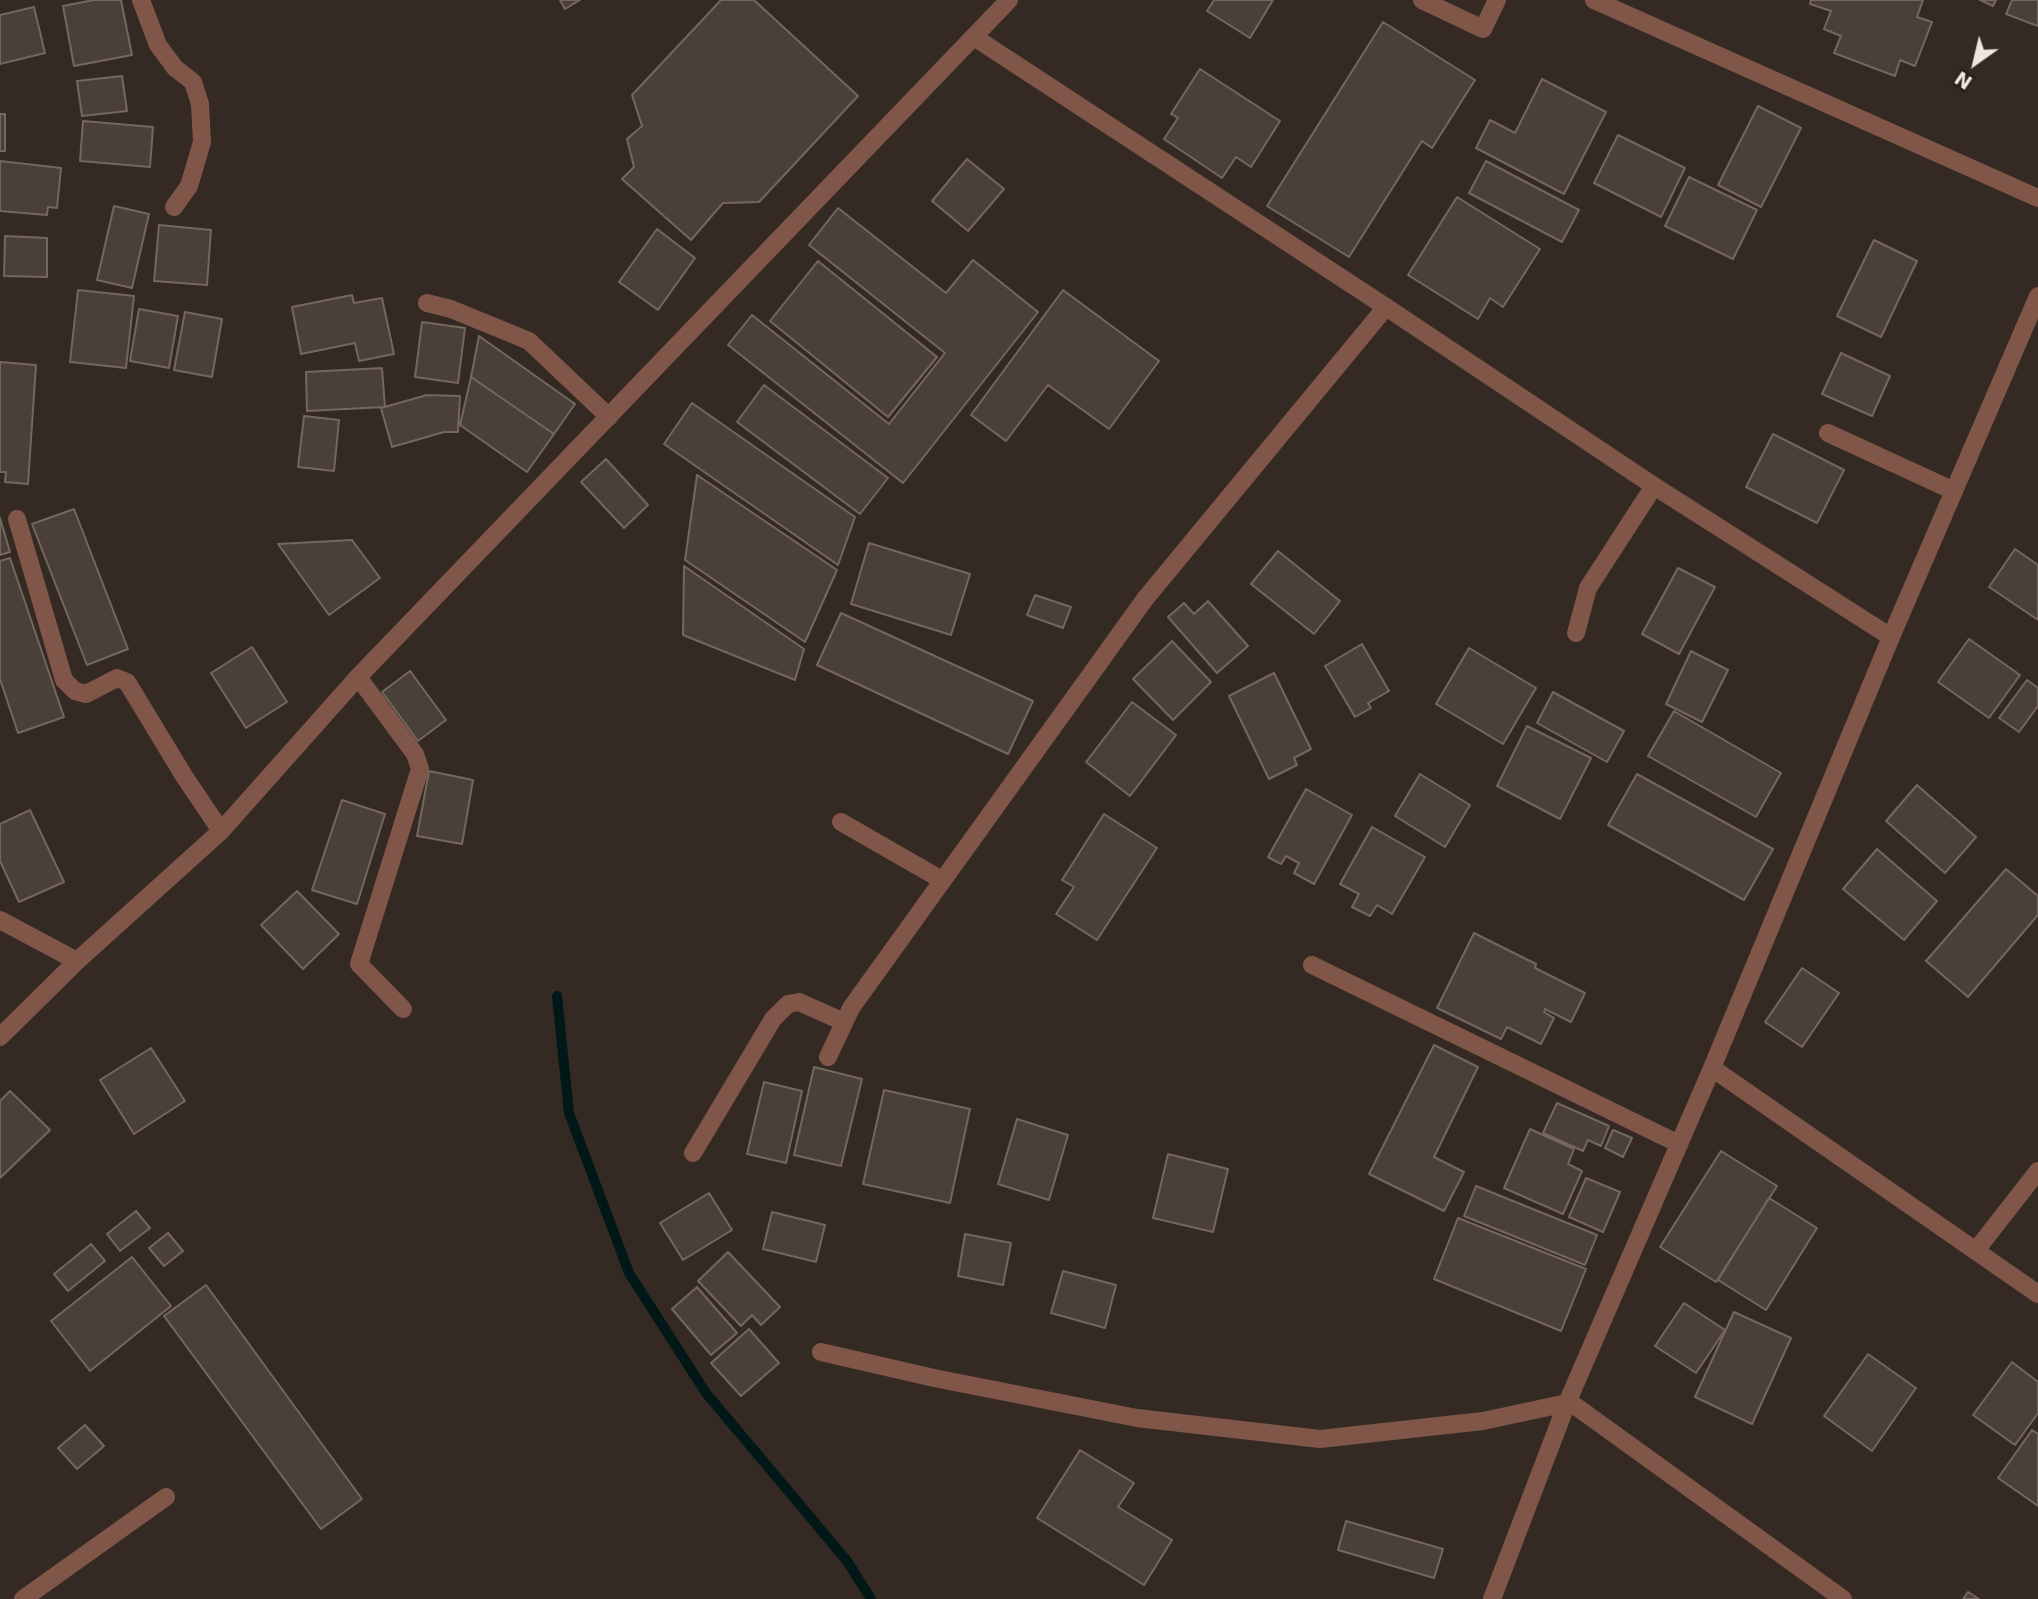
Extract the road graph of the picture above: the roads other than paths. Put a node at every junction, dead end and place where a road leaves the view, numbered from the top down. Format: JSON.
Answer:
{"nodes":[{"id":1,"x":141,"y":0,"type":"edge"},
{"id":2,"x":1009,"y":0,"type":"edge"},
{"id":3,"x":1422,"y":0,"type":"edge"},
{"id":4,"x":1497,"y":0,"type":"edge"},
{"id":5,"x":1594,"y":0,"type":"edge"},
{"id":6,"x":974,"y":37,"type":"junction"},
{"id":7,"x":2038,"y":198,"type":"edge"},
{"id":8,"x":174,"y":207,"type":"dead end"},
{"id":9,"x":2038,"y":296,"type":"edge"},
{"id":10,"x":427,"y":303,"type":"dead end"},
{"id":11,"x":1386,"y":307,"type":"junction"},
{"id":12,"x":609,"y":417,"type":"junction"},
{"id":13,"x":1828,"y":433,"type":"dead end"},
{"id":14,"x":1654,"y":485,"type":"junction"},
{"id":15,"x":1954,"y":491,"type":"junction"},
{"id":16,"x":17,"y":519,"type":"dead end"},
{"id":17,"x":1576,"y":633,"type":"dead end"},
{"id":18,"x":1891,"y":637,"type":"junction"},
{"id":19,"x":358,"y":677,"type":"junction"},
{"id":20,"x":841,"y":822,"type":"dead end"},
{"id":21,"x":221,"y":831,"type":"junction"},
{"id":22,"x":942,"y":880,"type":"junction"},
{"id":23,"x":0,"y":919,"type":"edge"},
{"id":24,"x":77,"y":961,"type":"junction"},
{"id":25,"x":1312,"y":965,"type":"dead end"},
{"id":26,"x":404,"y":1009,"type":"dead end"},
{"id":27,"x":845,"y":1022,"type":"junction"},
{"id":28,"x":0,"y":1037,"type":"edge"},
{"id":29,"x":828,"y":1057,"type":"dead end"},
{"id":30,"x":1712,"y":1068,"type":"junction"},
{"id":31,"x":1679,"y":1144,"type":"junction"},
{"id":32,"x":693,"y":1153,"type":"dead end"},
{"id":33,"x":2038,"y":1171,"type":"edge"},
{"id":34,"x":1977,"y":1249,"type":"junction"},
{"id":35,"x":2038,"y":1294,"type":"edge"},
{"id":36,"x":821,"y":1352,"type":"dead end"},
{"id":37,"x":1567,"y":1402,"type":"junction"},
{"id":38,"x":166,"y":1497,"type":"dead end"},
{"id":39,"x":23,"y":1599,"type":"edge"},
{"id":40,"x":1492,"y":1599,"type":"edge"},
{"id":41,"x":1843,"y":1599,"type":"edge"}],
"edges":[{"from":1,"to":8,"type":"street"},
{"from":2,"to":6,"type":"street"},
{"from":3,"to":4,"type":"street"},
{"from":5,"to":7,"type":"street"},
{"from":6,"to":11,"type":"street"},
{"from":6,"to":12,"type":"street"},
{"from":9,"to":15,"type":"street"},
{"from":10,"to":12,"type":"street"},
{"from":11,"to":14,"type":"street"},
{"from":11,"to":22,"type":"street"},
{"from":12,"to":19,"type":"street"},
{"from":13,"to":15,"type":"street"},
{"from":14,"to":17,"type":"street"},
{"from":14,"to":18,"type":"street"},
{"from":15,"to":18,"type":"street"},
{"from":16,"to":21,"type":"street"},
{"from":18,"to":30,"type":"street"},
{"from":19,"to":21,"type":"street"},
{"from":19,"to":26,"type":"street"},
{"from":20,"to":22,"type":"street"},
{"from":21,"to":24,"type":"street"},
{"from":22,"to":27,"type":"street"},
{"from":23,"to":24,"type":"street"},
{"from":24,"to":28,"type":"street"},
{"from":25,"to":31,"type":"street"},
{"from":27,"to":29,"type":"street"},
{"from":27,"to":32,"type":"street"},
{"from":30,"to":31,"type":"street"},
{"from":30,"to":34,"type":"street"},
{"from":31,"to":37,"type":"street"},
{"from":33,"to":34,"type":"street"},
{"from":34,"to":35,"type":"street"},
{"from":36,"to":37,"type":"street"},
{"from":37,"to":40,"type":"street"},
{"from":37,"to":41,"type":"street"},
{"from":38,"to":39,"type":"street"}]}
